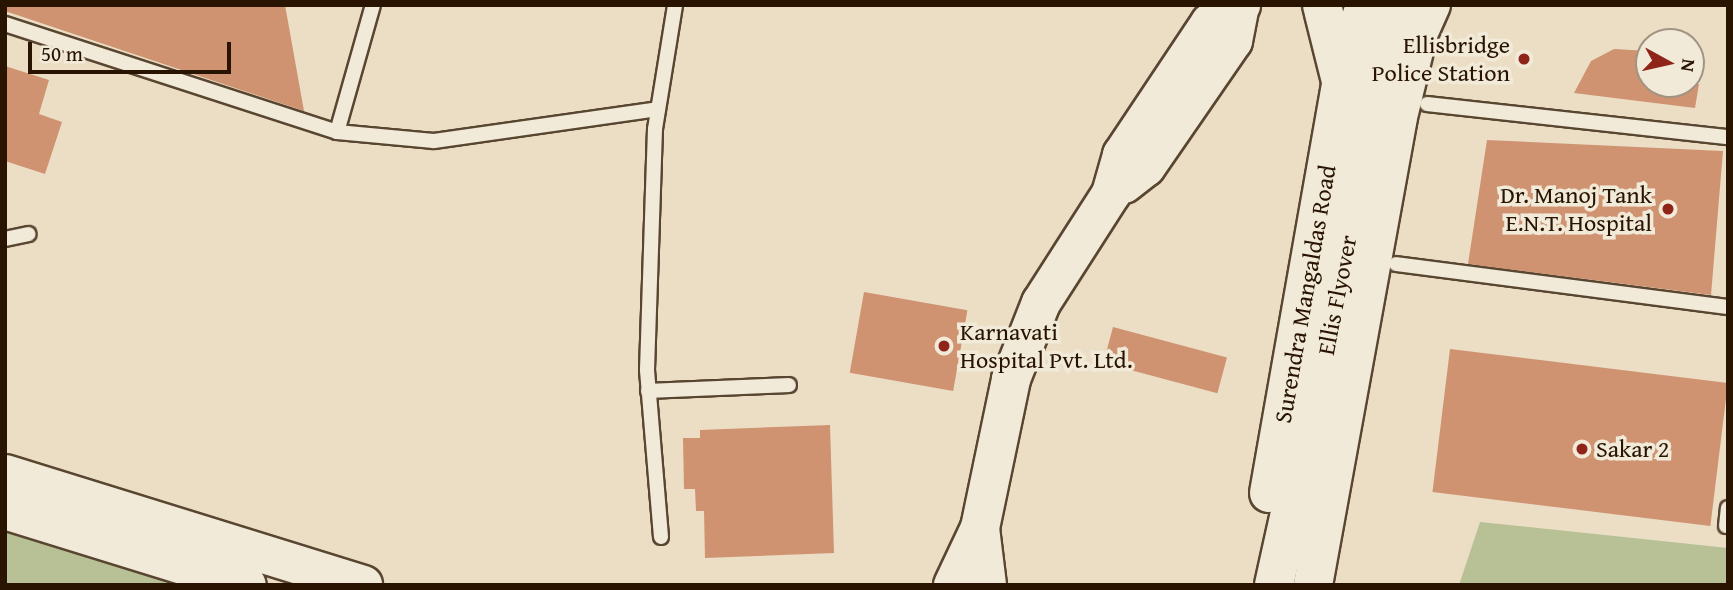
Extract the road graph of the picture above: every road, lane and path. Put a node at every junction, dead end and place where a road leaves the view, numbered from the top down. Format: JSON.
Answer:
{"nodes":[{"id":1,"x":373,"y":5,"type":"edge"},
{"id":2,"x":675,"y":5,"type":"edge"},
{"id":3,"x":1322,"y":5,"type":"edge"},
{"id":4,"x":1365,"y":5,"type":"edge"},
{"id":5,"x":1401,"y":5,"type":"edge"},
{"id":6,"x":1431,"y":5,"type":"edge"},
{"id":7,"x":1438,"y":5,"type":"edge"},
{"id":8,"x":1240,"y":6,"type":"edge"},
{"id":9,"x":5,"y":24,"type":"edge"},
{"id":10,"x":1341,"y":83,"type":"junction"},
{"id":11,"x":1427,"y":104,"type":"junction"},
{"id":12,"x":658,"y":109,"type":"junction"},
{"id":13,"x":337,"y":132,"type":"junction"},
{"id":14,"x":1728,"y":137,"type":"edge"},
{"id":15,"x":27,"y":234,"type":"dead end"},
{"id":16,"x":5,"y":239,"type":"edge"},
{"id":17,"x":1396,"y":264,"type":"junction"},
{"id":18,"x":1728,"y":307,"type":"edge"},
{"id":19,"x":789,"y":385,"type":"dead end"},
{"id":20,"x":648,"y":391,"type":"junction"},
{"id":21,"x":5,"y":474,"type":"edge"},
{"id":22,"x":1728,"y":508,"type":"edge"},
{"id":23,"x":5,"y":510,"type":"edge"},
{"id":24,"x":1726,"y":526,"type":"dead end"},
{"id":25,"x":980,"y":527,"type":"junction"},
{"id":26,"x":661,"y":537,"type":"dead end"},
{"id":27,"x":247,"y":585,"type":"edge"},
{"id":28,"x":363,"y":585,"type":"edge"},
{"id":29,"x":953,"y":585,"type":"edge"},
{"id":30,"x":987,"y":585,"type":"edge"},
{"id":31,"x":1252,"y":585,"type":"edge"},
{"id":32,"x":1273,"y":585,"type":"edge"},
{"id":33,"x":1313,"y":585,"type":"edge"},
{"id":34,"x":1335,"y":585,"type":"edge"}],
"edges":[{"from":1,"to":13,"type":"lane"},
{"from":2,"to":12,"type":"lane"},
{"from":3,"to":10,"type":"main road"},
{"from":4,"to":10,"type":"main road","name":"Surendra Mangaldas Road"},
{"from":5,"to":32,"type":"main road","name":"Ellis Flyover"},
{"from":6,"to":33,"type":"main road","name":"Ellis Flyover"},
{"from":7,"to":11,"type":"main road"},
{"from":8,"to":25,"type":"main road"},
{"from":9,"to":13,"type":"lane"},
{"from":10,"to":31,"type":"main road","name":"Surendra Mangaldas Road"},
{"from":11,"to":14,"type":"lane"},
{"from":11,"to":17,"type":"main road"},
{"from":12,"to":13,"type":"lane"},
{"from":12,"to":20,"type":"lane"},
{"from":15,"to":16,"type":"lane"},
{"from":17,"to":18,"type":"lane"},
{"from":17,"to":34,"type":"main road"},
{"from":19,"to":20,"type":"lane"},
{"from":20,"to":26,"type":"lane"},
{"from":21,"to":28,"type":"main road"},
{"from":22,"to":24,"type":"lane"},
{"from":23,"to":27,"type":"main road"},
{"from":25,"to":29,"type":"main road"},
{"from":25,"to":30,"type":"main road"}]}
